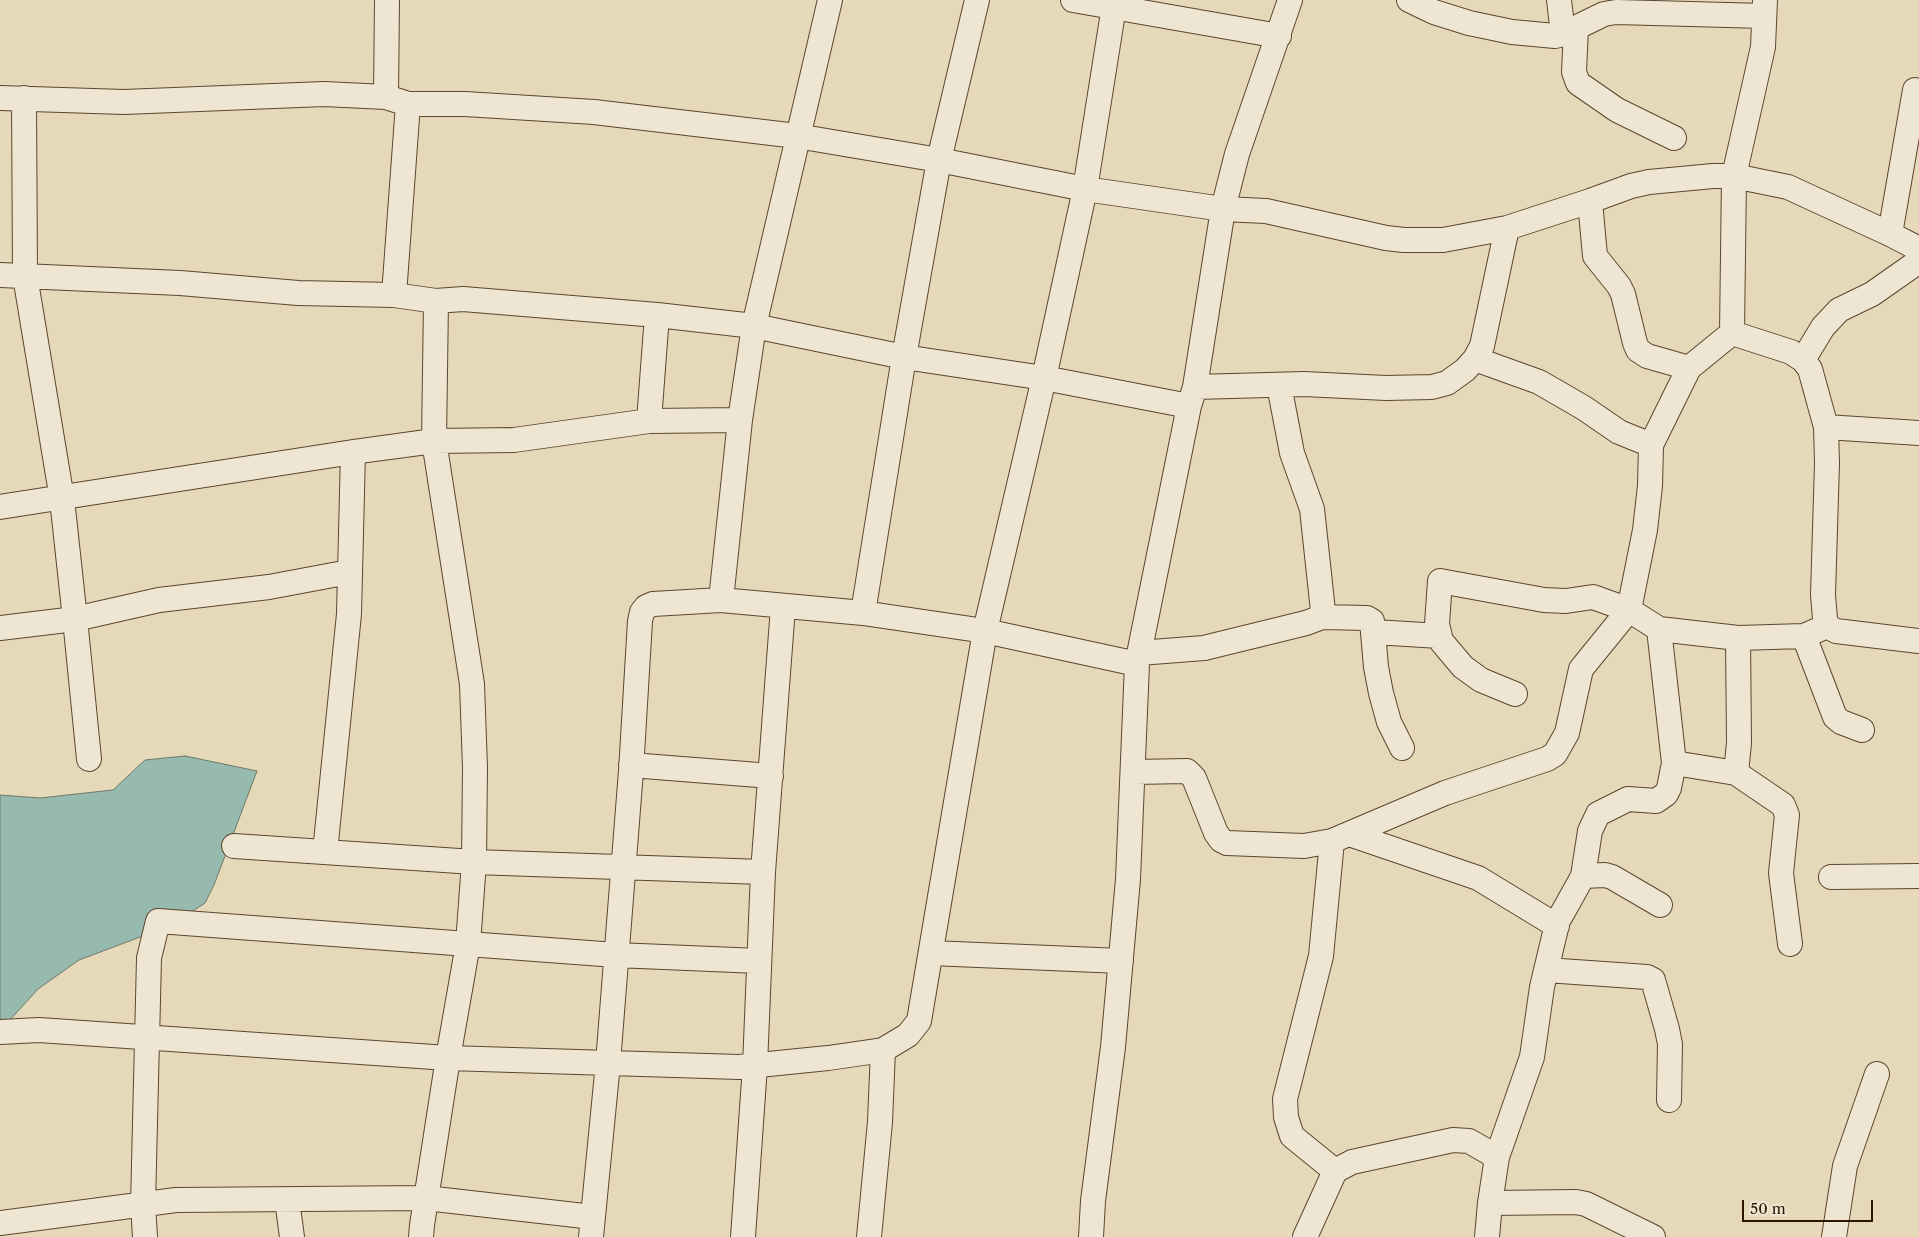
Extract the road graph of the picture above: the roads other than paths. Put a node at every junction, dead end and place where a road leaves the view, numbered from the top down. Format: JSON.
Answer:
{"nodes":[{"id":1,"x":387,"y":0,"type":"edge"},
{"id":2,"x":830,"y":0,"type":"edge"},
{"id":3,"x":977,"y":0,"type":"edge"},
{"id":4,"x":1074,"y":0,"type":"edge"},
{"id":5,"x":1290,"y":0,"type":"edge"},
{"id":6,"x":1409,"y":0,"type":"edge"},
{"id":7,"x":1559,"y":0,"type":"edge"},
{"id":8,"x":1114,"y":3,"type":"edge"},
{"id":9,"x":1765,"y":8,"type":"edge"},
{"id":10,"x":1569,"y":31,"type":"junction"},
{"id":11,"x":1279,"y":36,"type":"junction"},
{"id":12,"x":1915,"y":90,"type":"dead end"},
{"id":13,"x":0,"y":98,"type":"edge"},
{"id":14,"x":24,"y":98,"type":"junction"},
{"id":15,"x":397,"y":100,"type":"junction"},
{"id":16,"x":797,"y":136,"type":"junction"},
{"id":17,"x":1674,"y":138,"type":"dead end"},
{"id":18,"x":939,"y":160,"type":"junction"},
{"id":19,"x":1734,"y":176,"type":"junction"},
{"id":20,"x":1085,"y":189,"type":"junction"},
{"id":21,"x":1590,"y":201,"type":"junction"},
{"id":22,"x":1223,"y":209,"type":"junction"},
{"id":23,"x":1507,"y":228,"type":"junction"},
{"id":24,"x":1890,"y":234,"type":"junction"},
{"id":25,"x":1919,"y":249,"type":"edge"},
{"id":26,"x":1919,"y":261,"type":"edge"},
{"id":27,"x":0,"y":275,"type":"edge"},
{"id":28,"x":24,"y":276,"type":"junction"},
{"id":29,"x":394,"y":295,"type":"junction"},
{"id":30,"x":436,"y":301,"type":"junction"},
{"id":31,"x":657,"y":315,"type":"junction"},
{"id":32,"x":754,"y":326,"type":"junction"},
{"id":33,"x":1732,"y":333,"type":"junction"},
{"id":34,"x":904,"y":357,"type":"junction"},
{"id":35,"x":1475,"y":359,"type":"junction"},
{"id":36,"x":1803,"y":360,"type":"junction"},
{"id":37,"x":1689,"y":368,"type":"junction"},
{"id":38,"x":1044,"y":378,"type":"junction"},
{"id":39,"x":1279,"y":385,"type":"junction"},
{"id":40,"x":1192,"y":397,"type":"junction"},
{"id":41,"x":740,"y":420,"type":"junction"},
{"id":42,"x":649,"y":421,"type":"junction"},
{"id":43,"x":1826,"y":427,"type":"junction"},
{"id":44,"x":1919,"y":433,"type":"edge"},
{"id":45,"x":434,"y":441,"type":"junction"},
{"id":46,"x":1651,"y":445,"type":"junction"},
{"id":47,"x":353,"y":452,"type":"junction"},
{"id":48,"x":62,"y":499,"type":"junction"},
{"id":49,"x":0,"y":507,"type":"edge"},
{"id":50,"x":349,"y":572,"type":"junction"},
{"id":51,"x":721,"y":600,"type":"junction"},
{"id":52,"x":782,"y":607,"type":"junction"},
{"id":53,"x":1629,"y":610,"type":"junction"},
{"id":54,"x":863,"y":613,"type":"junction"},
{"id":55,"x":1322,"y":617,"type":"junction"},
{"id":56,"x":75,"y":619,"type":"junction"},
{"id":57,"x":1827,"y":626,"type":"junction"},
{"id":58,"x":0,"y":628,"type":"edge"},
{"id":59,"x":1659,"y":629,"type":"junction"},
{"id":60,"x":985,"y":631,"type":"junction"},
{"id":61,"x":1374,"y":632,"type":"junction"},
{"id":62,"x":1440,"y":636,"type":"junction"},
{"id":63,"x":1804,"y":636,"type":"junction"},
{"id":64,"x":1738,"y":638,"type":"junction"},
{"id":65,"x":1919,"y":641,"type":"edge"},
{"id":66,"x":1138,"y":658,"type":"junction"},
{"id":67,"x":1515,"y":694,"type":"dead end"},
{"id":68,"x":1862,"y":730,"type":"dead end"},
{"id":69,"x":1402,"y":748,"type":"dead end"},
{"id":70,"x":89,"y":759,"type":"dead end"},
{"id":71,"x":1674,"y":763,"type":"junction"},
{"id":72,"x":631,"y":765,"type":"junction"},
{"id":73,"x":1134,"y":772,"type":"junction"},
{"id":74,"x":1736,"y":773,"type":"junction"},
{"id":75,"x":770,"y":776,"type":"junction"},
{"id":76,"x":1341,"y":838,"type":"junction"},
{"id":77,"x":234,"y":846,"type":"dead end"},
{"id":78,"x":325,"y":852,"type":"junction"},
{"id":79,"x":474,"y":862,"type":"junction"},
{"id":80,"x":622,"y":867,"type":"junction"},
{"id":81,"x":763,"y":872,"type":"junction"},
{"id":82,"x":1583,"y":876,"type":"junction"},
{"id":83,"x":1919,"y":876,"type":"edge"},
{"id":84,"x":1831,"y":877,"type":"dead end"},
{"id":85,"x":1660,"y":905,"type":"dead end"},
{"id":86,"x":1557,"y":926,"type":"junction"},
{"id":87,"x":468,"y":944,"type":"junction"},
{"id":88,"x":1790,"y":944,"type":"dead end"},
{"id":89,"x":931,"y":953,"type":"junction"},
{"id":90,"x":616,"y":955,"type":"junction"},
{"id":91,"x":1121,"y":960,"type":"junction"},
{"id":92,"x":759,"y":961,"type":"junction"},
{"id":93,"x":1546,"y":970,"type":"junction"},
{"id":94,"x":0,"y":1032,"type":"edge"},
{"id":95,"x":147,"y":1038,"type":"junction"},
{"id":96,"x":883,"y":1050,"type":"junction"},
{"id":97,"x":448,"y":1058,"type":"junction"},
{"id":98,"x":608,"y":1063,"type":"junction"},
{"id":99,"x":755,"y":1066,"type":"junction"},
{"id":100,"x":1877,"y":1074,"type":"dead end"},
{"id":101,"x":1668,"y":1100,"type":"dead end"},
{"id":102,"x":1497,"y":1157,"type":"junction"},
{"id":103,"x":1335,"y":1172,"type":"junction"},
{"id":104,"x":426,"y":1198,"type":"junction"},
{"id":105,"x":287,"y":1200,"type":"junction"},
{"id":106,"x":1490,"y":1203,"type":"junction"},
{"id":107,"x":143,"y":1205,"type":"junction"},
{"id":108,"x":0,"y":1223,"type":"edge"},
{"id":109,"x":592,"y":1227,"type":"edge"},
{"id":110,"x":144,"y":1237,"type":"edge"},
{"id":111,"x":292,"y":1237,"type":"edge"},
{"id":112,"x":421,"y":1237,"type":"edge"},
{"id":113,"x":743,"y":1237,"type":"edge"},
{"id":114,"x":869,"y":1237,"type":"edge"},
{"id":115,"x":1091,"y":1237,"type":"edge"},
{"id":116,"x":1306,"y":1237,"type":"edge"},
{"id":117,"x":1487,"y":1237,"type":"edge"},
{"id":118,"x":1654,"y":1237,"type":"edge"},
{"id":119,"x":1834,"y":1237,"type":"edge"}],
"edges":[{"from":1,"to":15,"type":"street"},
{"from":2,"to":16,"type":"street"},
{"from":3,"to":18,"type":"street"},
{"from":4,"to":8,"type":"street"},
{"from":5,"to":11,"type":"street"},
{"from":6,"to":10,"type":"street"},
{"from":7,"to":10,"type":"street"},
{"from":8,"to":11,"type":"street"},
{"from":8,"to":20,"type":"street"},
{"from":9,"to":10,"type":"street"},
{"from":9,"to":19,"type":"street"},
{"from":10,"to":17,"type":"street"},
{"from":11,"to":22,"type":"street"},
{"from":12,"to":24,"type":"street"},
{"from":13,"to":14,"type":"street"},
{"from":14,"to":15,"type":"street"},
{"from":14,"to":28,"type":"street"},
{"from":15,"to":16,"type":"street"},
{"from":15,"to":29,"type":"street"},
{"from":16,"to":18,"type":"street"},
{"from":16,"to":32,"type":"street"},
{"from":18,"to":20,"type":"street"},
{"from":18,"to":34,"type":"street"},
{"from":19,"to":21,"type":"street"},
{"from":19,"to":24,"type":"street"},
{"from":19,"to":33,"type":"street"},
{"from":20,"to":22,"type":"street"},
{"from":20,"to":38,"type":"street"},
{"from":21,"to":23,"type":"street"},
{"from":21,"to":37,"type":"street"},
{"from":22,"to":23,"type":"street"},
{"from":22,"to":40,"type":"street"},
{"from":23,"to":35,"type":"street"},
{"from":24,"to":25,"type":"street"},
{"from":26,"to":36,"type":"street"},
{"from":27,"to":28,"type":"street"},
{"from":28,"to":29,"type":"street"},
{"from":28,"to":48,"type":"street"},
{"from":29,"to":30,"type":"street"},
{"from":30,"to":31,"type":"street"},
{"from":30,"to":45,"type":"street"},
{"from":31,"to":32,"type":"street"},
{"from":31,"to":42,"type":"street"},
{"from":32,"to":34,"type":"street"},
{"from":32,"to":41,"type":"street"},
{"from":33,"to":36,"type":"street"},
{"from":33,"to":37,"type":"street"},
{"from":34,"to":38,"type":"street"},
{"from":34,"to":54,"type":"street"},
{"from":35,"to":39,"type":"street"},
{"from":35,"to":46,"type":"street"},
{"from":36,"to":43,"type":"street"},
{"from":37,"to":46,"type":"street"},
{"from":38,"to":40,"type":"street"},
{"from":38,"to":60,"type":"street"},
{"from":39,"to":40,"type":"street"},
{"from":39,"to":55,"type":"street"},
{"from":40,"to":66,"type":"street"},
{"from":41,"to":42,"type":"street"},
{"from":41,"to":51,"type":"street"},
{"from":42,"to":45,"type":"street"},
{"from":43,"to":44,"type":"street"},
{"from":43,"to":57,"type":"street"},
{"from":45,"to":47,"type":"street"},
{"from":45,"to":79,"type":"street"},
{"from":46,"to":53,"type":"street"},
{"from":47,"to":48,"type":"street"},
{"from":47,"to":50,"type":"street"},
{"from":48,"to":49,"type":"street"},
{"from":48,"to":56,"type":"street"},
{"from":50,"to":56,"type":"street"},
{"from":50,"to":78,"type":"street"},
{"from":51,"to":52,"type":"street"},
{"from":51,"to":72,"type":"street"},
{"from":52,"to":54,"type":"street"},
{"from":52,"to":75,"type":"street"},
{"from":53,"to":59,"type":"street"},
{"from":53,"to":62,"type":"street"},
{"from":53,"to":76,"type":"street"},
{"from":54,"to":60,"type":"street"},
{"from":55,"to":61,"type":"street"},
{"from":55,"to":66,"type":"street"},
{"from":56,"to":58,"type":"street"},
{"from":56,"to":70,"type":"street"},
{"from":57,"to":63,"type":"street"},
{"from":57,"to":65,"type":"street"},
{"from":59,"to":64,"type":"street"},
{"from":59,"to":71,"type":"street"},
{"from":60,"to":66,"type":"street"},
{"from":60,"to":89,"type":"street"},
{"from":61,"to":62,"type":"street"},
{"from":61,"to":69,"type":"street"},
{"from":62,"to":67,"type":"street"},
{"from":63,"to":64,"type":"street"},
{"from":63,"to":68,"type":"street"},
{"from":64,"to":74,"type":"street"},
{"from":66,"to":73,"type":"street"},
{"from":71,"to":74,"type":"street"},
{"from":71,"to":82,"type":"street"},
{"from":72,"to":75,"type":"street"},
{"from":72,"to":80,"type":"street"},
{"from":73,"to":76,"type":"street"},
{"from":73,"to":91,"type":"street"},
{"from":74,"to":88,"type":"street"},
{"from":75,"to":81,"type":"street"},
{"from":76,"to":86,"type":"street"},
{"from":76,"to":103,"type":"street"},
{"from":77,"to":78,"type":"street"},
{"from":78,"to":79,"type":"street"},
{"from":79,"to":80,"type":"street"},
{"from":79,"to":87,"type":"street"},
{"from":80,"to":81,"type":"street"},
{"from":80,"to":90,"type":"street"},
{"from":81,"to":92,"type":"street"},
{"from":82,"to":85,"type":"street"},
{"from":82,"to":86,"type":"street"},
{"from":83,"to":84,"type":"street"},
{"from":86,"to":93,"type":"street"},
{"from":87,"to":90,"type":"street"},
{"from":87,"to":95,"type":"street"},
{"from":87,"to":97,"type":"street"},
{"from":89,"to":91,"type":"street"},
{"from":89,"to":96,"type":"street"},
{"from":90,"to":92,"type":"street"},
{"from":90,"to":98,"type":"street"},
{"from":91,"to":115,"type":"street"},
{"from":92,"to":99,"type":"street"},
{"from":93,"to":101,"type":"street"},
{"from":93,"to":102,"type":"street"},
{"from":94,"to":95,"type":"street"},
{"from":95,"to":97,"type":"street"},
{"from":95,"to":107,"type":"street"},
{"from":96,"to":99,"type":"street"},
{"from":96,"to":114,"type":"street"},
{"from":97,"to":98,"type":"street"},
{"from":97,"to":104,"type":"street"},
{"from":98,"to":99,"type":"street"},
{"from":98,"to":109,"type":"street"},
{"from":99,"to":113,"type":"street"},
{"from":100,"to":119,"type":"street"},
{"from":102,"to":103,"type":"street"},
{"from":102,"to":106,"type":"street"},
{"from":103,"to":116,"type":"street"},
{"from":104,"to":105,"type":"street"},
{"from":104,"to":109,"type":"street"},
{"from":104,"to":112,"type":"street"},
{"from":105,"to":107,"type":"street"},
{"from":105,"to":111,"type":"street"},
{"from":106,"to":117,"type":"street"},
{"from":106,"to":118,"type":"street"},
{"from":107,"to":108,"type":"street"},
{"from":107,"to":110,"type":"street"}]}
